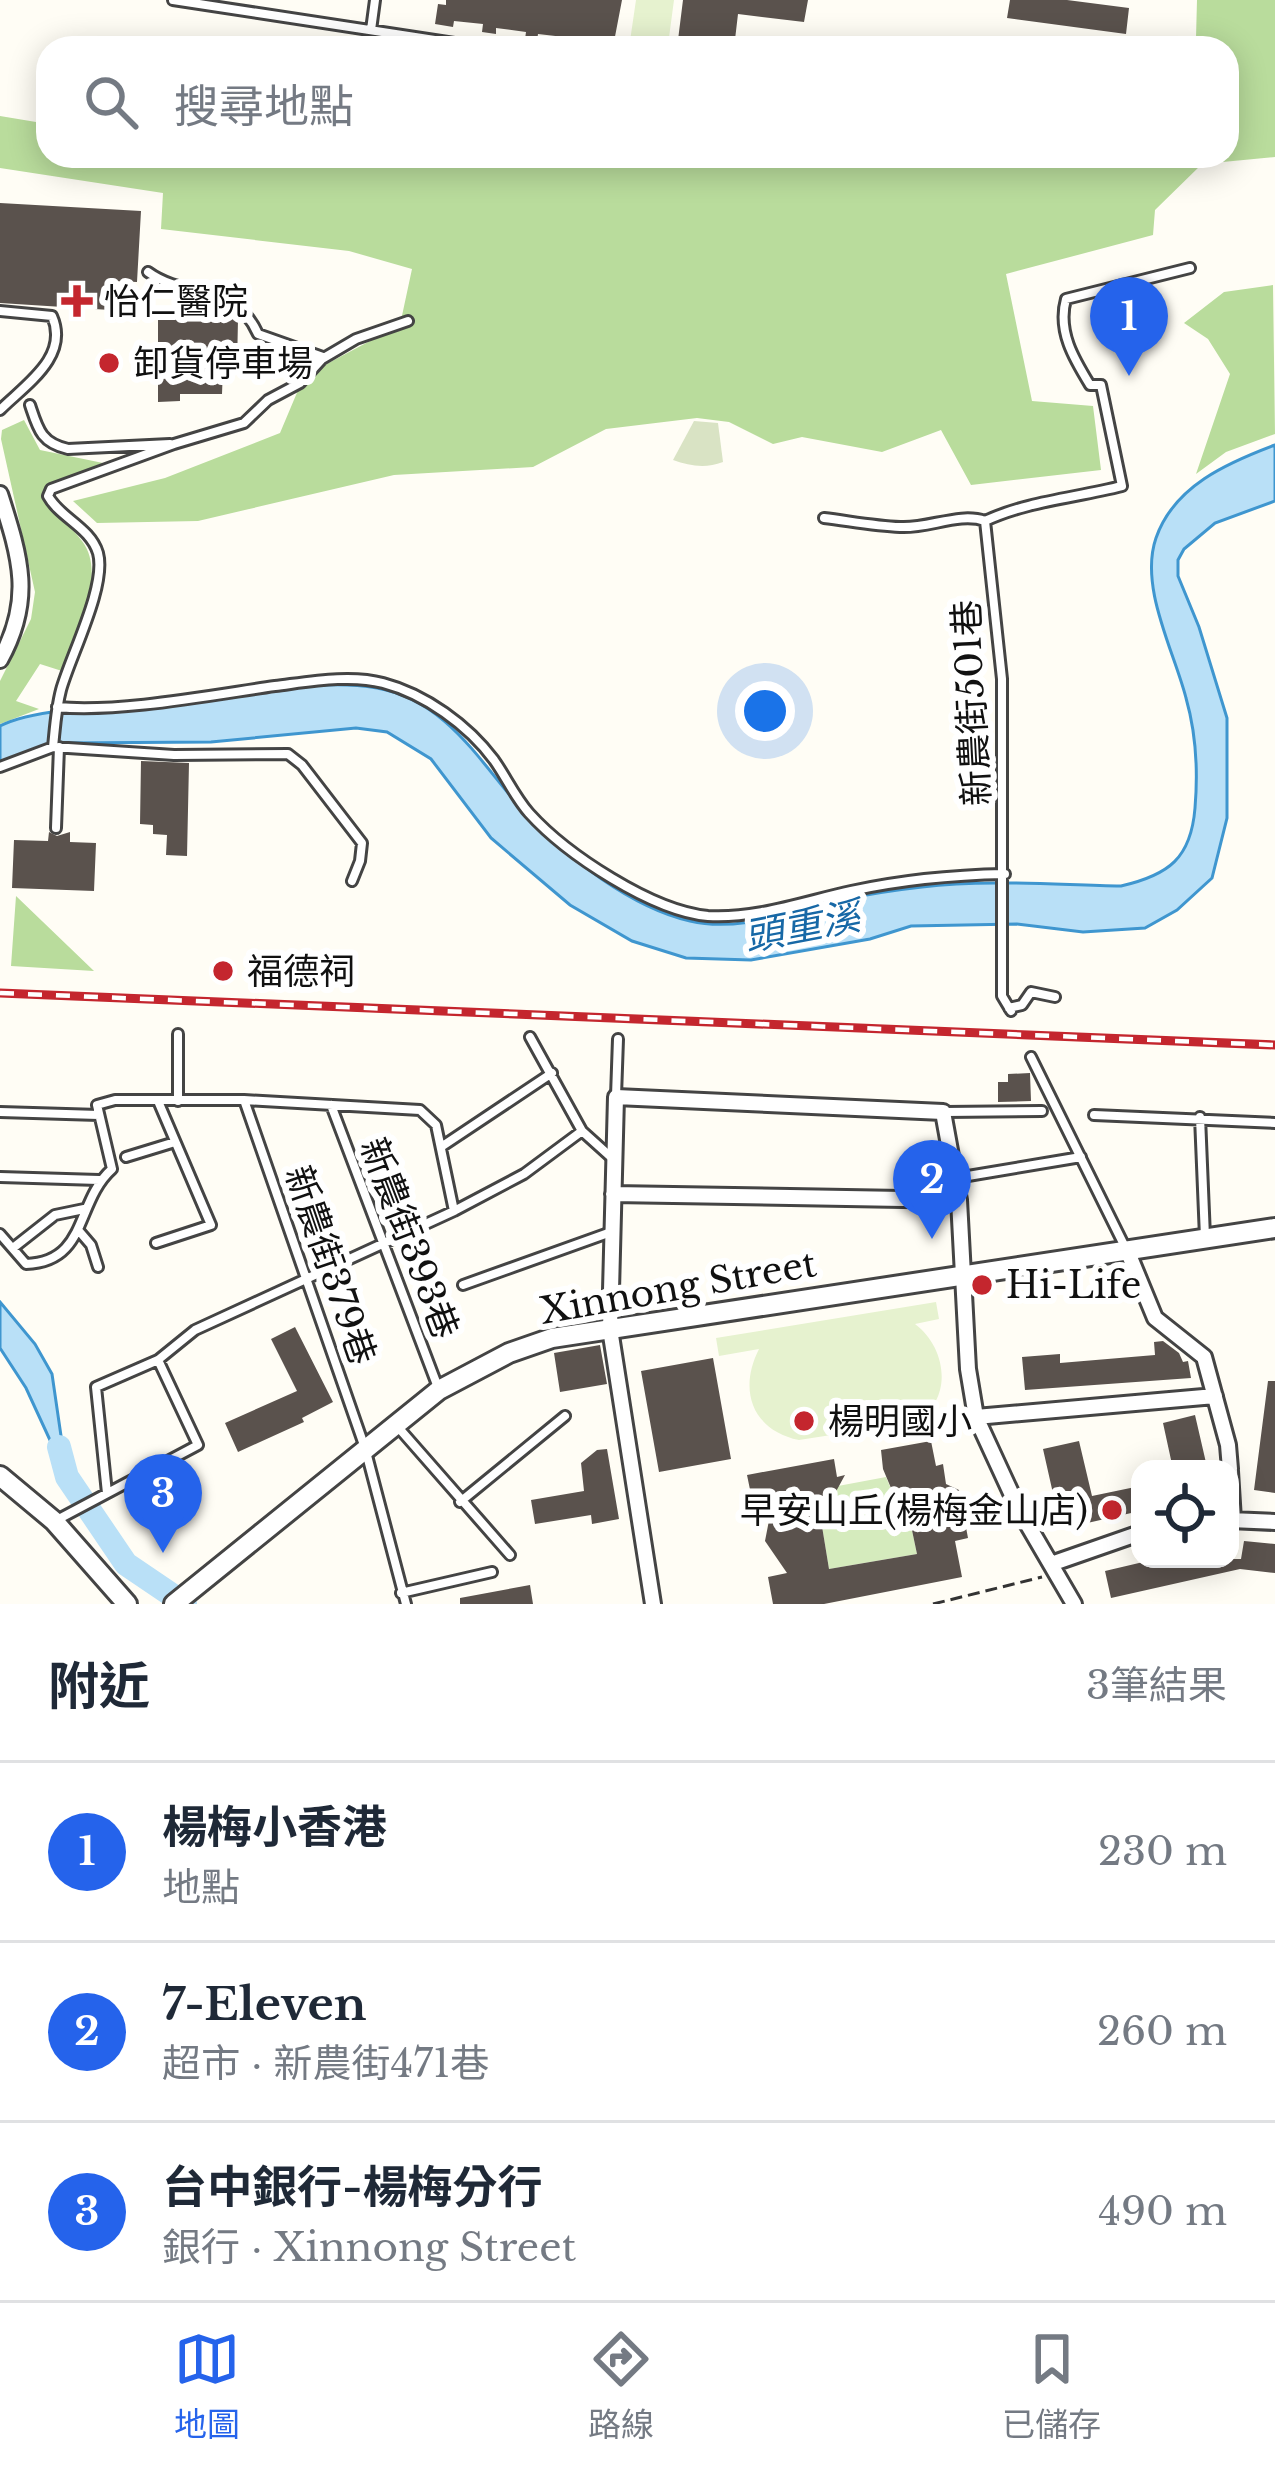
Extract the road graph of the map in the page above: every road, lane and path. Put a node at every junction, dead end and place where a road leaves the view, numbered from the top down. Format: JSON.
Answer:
{"nodes":[{"id":1,"x":173,"y":0,"type":"edge"},
{"id":2,"x":375,"y":0,"type":"edge"},
{"id":3,"x":371,"y":30,"type":"junction"},
{"id":4,"x":410,"y":36,"type":"edge"},
{"id":5,"x":1190,"y":268,"type":"dead end"},
{"id":6,"x":148,"y":272,"type":"dead end"},
{"id":7,"x":0,"y":311,"type":"edge"},
{"id":8,"x":408,"y":321,"type":"dead end"},
{"id":9,"x":324,"y":357,"type":"junction"},
{"id":10,"x":30,"y":404,"type":"dead end"},
{"id":11,"x":0,"y":410,"type":"edge"},
{"id":12,"x":174,"y":444,"type":"junction"},
{"id":13,"x":0,"y":494,"type":"edge"},
{"id":14,"x":824,"y":518,"type":"dead end"},
{"id":15,"x":985,"y":521,"type":"junction"},
{"id":16,"x":0,"y":660,"type":"edge"},
{"id":17,"x":57,"y":709,"type":"junction"},
{"id":18,"x":55,"y":747,"type":"junction"},
{"id":19,"x":0,"y":767,"type":"edge"},
{"id":20,"x":56,"y":828,"type":"dead end"},
{"id":21,"x":1005,"y":879,"type":"junction"},
{"id":22,"x":352,"y":881,"type":"dead end"},
{"id":23,"x":1055,"y":997,"type":"dead end"},
{"id":24,"x":178,"y":1034,"type":"dead end"},
{"id":25,"x":530,"y":1037,"type":"dead end"},
{"id":26,"x":618,"y":1039,"type":"dead end"},
{"id":27,"x":1031,"y":1057,"type":"dead end"},
{"id":28,"x":552,"y":1073,"type":"junction"},
{"id":29,"x":616,"y":1097,"type":"junction"},
{"id":30,"x":244,"y":1100,"type":"junction"},
{"id":31,"x":158,"y":1101,"type":"junction"},
{"id":32,"x":178,"y":1101,"type":"junction"},
{"id":33,"x":332,"y":1106,"type":"junction"},
{"id":34,"x":1042,"y":1111,"type":"dead end"},
{"id":35,"x":0,"y":1112,"type":"edge"},
{"id":36,"x":943,"y":1112,"type":"junction"},
{"id":37,"x":99,"y":1115,"type":"junction"},
{"id":38,"x":1094,"y":1115,"type":"dead end"},
{"id":39,"x":1200,"y":1117,"type":"junction"},
{"id":40,"x":1275,"y":1123,"type":"edge"},
{"id":41,"x":582,"y":1131,"type":"junction"},
{"id":42,"x":176,"y":1142,"type":"junction"},
{"id":43,"x":441,"y":1147,"type":"junction"},
{"id":44,"x":126,"y":1156,"type":"dead end"},
{"id":45,"x":1081,"y":1157,"type":"junction"},
{"id":46,"x":613,"y":1159,"type":"junction"},
{"id":47,"x":0,"y":1177,"type":"edge"},
{"id":48,"x":955,"y":1178,"type":"junction"},
{"id":49,"x":99,"y":1180,"type":"junction"},
{"id":50,"x":613,"y":1194,"type":"junction"},
{"id":51,"x":959,"y":1200,"type":"junction"},
{"id":52,"x":85,"y":1208,"type":"junction"},
{"id":53,"x":454,"y":1211,"type":"junction"},
{"id":54,"x":1275,"y":1228,"type":"edge"},
{"id":55,"x":79,"y":1231,"type":"junction"},
{"id":56,"x":612,"y":1232,"type":"junction"},
{"id":57,"x":0,"y":1234,"type":"edge"},
{"id":58,"x":1205,"y":1238,"type":"junction"},
{"id":59,"x":156,"y":1243,"type":"dead end"},
{"id":60,"x":383,"y":1243,"type":"junction"},
{"id":61,"x":14,"y":1248,"type":"junction"},
{"id":62,"x":1127,"y":1250,"type":"junction"},
{"id":63,"x":98,"y":1268,"type":"dead end"},
{"id":64,"x":964,"y":1273,"type":"junction"},
{"id":65,"x":308,"y":1277,"type":"junction"},
{"id":66,"x":463,"y":1285,"type":"dead end"},
{"id":67,"x":610,"y":1329,"type":"junction"},
{"id":68,"x":158,"y":1360,"type":"junction"},
{"id":69,"x":439,"y":1390,"type":"junction"},
{"id":70,"x":1215,"y":1396,"type":"junction"},
{"id":71,"x":566,"y":1416,"type":"dead end"},
{"id":72,"x":976,"y":1417,"type":"junction"},
{"id":73,"x":396,"y":1425,"type":"junction"},
{"id":74,"x":365,"y":1448,"type":"junction"},
{"id":75,"x":1229,"y":1460,"type":"edge"},
{"id":76,"x":0,"y":1476,"type":"edge"},
{"id":77,"x":107,"y":1493,"type":"junction"},
{"id":78,"x":460,"y":1502,"type":"junction"},
{"id":79,"x":1239,"y":1520,"type":"edge"},
{"id":80,"x":54,"y":1521,"type":"junction"},
{"id":81,"x":1275,"y":1522,"type":"edge"},
{"id":82,"x":1131,"y":1537,"type":"edge"},
{"id":83,"x":510,"y":1555,"type":"dead end"},
{"id":84,"x":1053,"y":1569,"type":"junction"},
{"id":85,"x":492,"y":1572,"type":"dead end"},
{"id":86,"x":401,"y":1593,"type":"junction"},
{"id":87,"x":127,"y":1604,"type":"edge"},
{"id":88,"x":174,"y":1604,"type":"edge"},
{"id":89,"x":406,"y":1604,"type":"edge"},
{"id":90,"x":653,"y":1604,"type":"edge"},
{"id":91,"x":933,"y":1604,"type":"edge"},
{"id":92,"x":1074,"y":1604,"type":"edge"}],
"edges":[{"from":1,"to":3,"type":"lane"},
{"from":2,"to":3,"type":"lane"},
{"from":3,"to":4,"type":"lane"},
{"from":5,"to":15,"type":"lane"},
{"from":6,"to":9,"type":"lane"},
{"from":7,"to":11,"type":"lane"},
{"from":8,"to":9,"type":"lane"},
{"from":9,"to":12,"type":"lane"},
{"from":10,"to":12,"type":"lane"},
{"from":12,"to":17,"type":"lane"},
{"from":13,"to":16,"type":"street"},
{"from":14,"to":15,"type":"lane"},
{"from":15,"to":21,"type":"lane","name":"新農街501巷"},
{"from":17,"to":18,"type":"lane"},
{"from":17,"to":21,"type":"lane"},
{"from":18,"to":19,"type":"lane"},
{"from":18,"to":20,"type":"lane"},
{"from":18,"to":22,"type":"lane"},
{"from":21,"to":23,"type":"lane","name":"新農街501巷"},
{"from":24,"to":32,"type":"lane"},
{"from":25,"to":28,"type":"lane"},
{"from":26,"to":29,"type":"lane"},
{"from":27,"to":45,"type":"lane"},
{"from":28,"to":41,"type":"lane"},
{"from":28,"to":43,"type":"lane"},
{"from":29,"to":36,"type":"street"},
{"from":29,"to":46,"type":"street"},
{"from":30,"to":32,"type":"lane"},
{"from":30,"to":33,"type":"lane"},
{"from":30,"to":65,"type":"lane","name":"新農街379巷"},
{"from":31,"to":32,"type":"lane"},
{"from":31,"to":37,"type":"lane"},
{"from":31,"to":42,"type":"lane"},
{"from":33,"to":43,"type":"lane"},
{"from":33,"to":60,"type":"lane","name":"新農街393巷"},
{"from":34,"to":36,"type":"lane"},
{"from":35,"to":37,"type":"lane"},
{"from":36,"to":48,"type":"street"},
{"from":37,"to":49,"type":"lane"},
{"from":38,"to":39,"type":"lane"},
{"from":39,"to":40,"type":"lane"},
{"from":39,"to":58,"type":"lane"},
{"from":41,"to":46,"type":"lane"},
{"from":41,"to":53,"type":"lane"},
{"from":42,"to":44,"type":"lane"},
{"from":42,"to":59,"type":"lane"},
{"from":43,"to":53,"type":"lane"},
{"from":45,"to":48,"type":"lane"},
{"from":45,"to":62,"type":"lane"},
{"from":46,"to":50,"type":"street"},
{"from":47,"to":49,"type":"lane"},
{"from":48,"to":51,"type":"street"},
{"from":49,"to":52,"type":"lane"},
{"from":50,"to":51,"type":"street"},
{"from":50,"to":56,"type":"street"},
{"from":51,"to":64,"type":"street"},
{"from":52,"to":55,"type":"lane"},
{"from":52,"to":61,"type":"lane"},
{"from":53,"to":60,"type":"lane"},
{"from":54,"to":58,"type":"street","name":"Xinnong Street"},
{"from":55,"to":61,"type":"lane"},
{"from":55,"to":63,"type":"lane"},
{"from":56,"to":66,"type":"lane"},
{"from":56,"to":67,"type":"street"},
{"from":57,"to":61,"type":"lane"},
{"from":58,"to":62,"type":"street","name":"Xinnong Street"},
{"from":60,"to":65,"type":"lane"},
{"from":60,"to":69,"type":"lane","name":"新農街393巷"},
{"from":62,"to":64,"type":"street","name":"Xinnong Street"},
{"from":62,"to":70,"type":"street"},
{"from":64,"to":67,"type":"street","name":"Xinnong Street"},
{"from":64,"to":72,"type":"street"},
{"from":65,"to":68,"type":"lane"},
{"from":65,"to":74,"type":"lane","name":"新農街379巷"},
{"from":67,"to":69,"type":"street","name":"Xinnong Street"},
{"from":67,"to":90,"type":"street"},
{"from":68,"to":77,"type":"lane"},
{"from":68,"to":77,"type":"lane"},
{"from":69,"to":73,"type":"street","name":"Xinnong Street"},
{"from":70,"to":72,"type":"street"},
{"from":70,"to":75,"type":"street"},
{"from":71,"to":78,"type":"lane"},
{"from":72,"to":84,"type":"street"},
{"from":73,"to":74,"type":"street","name":"Xinnong Street"},
{"from":73,"to":78,"type":"lane"},
{"from":74,"to":86,"type":"lane","name":"新農街379巷"},
{"from":74,"to":88,"type":"street","name":"Xinnong Street"},
{"from":76,"to":80,"type":"street"},
{"from":77,"to":80,"type":"lane"},
{"from":78,"to":83,"type":"lane"},
{"from":79,"to":81,"type":"street"},
{"from":80,"to":87,"type":"street"},
{"from":82,"to":84,"type":"street"},
{"from":84,"to":91,"type":"path"},
{"from":84,"to":92,"type":"street"},
{"from":85,"to":86,"type":"lane"},
{"from":86,"to":89,"type":"lane","name":"新農街379巷"}]}
